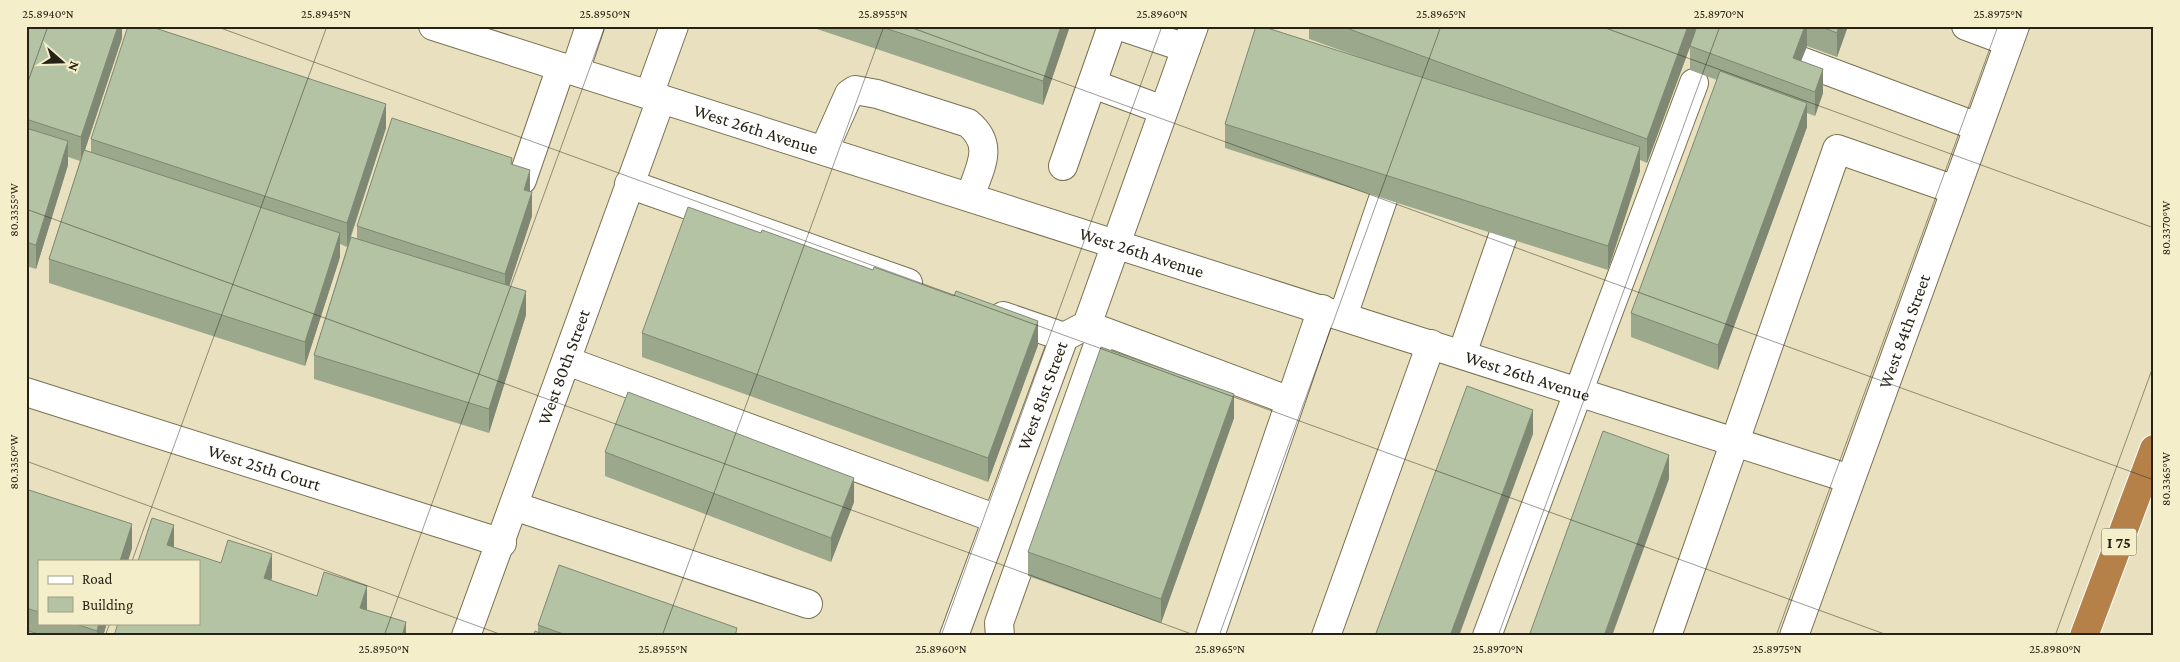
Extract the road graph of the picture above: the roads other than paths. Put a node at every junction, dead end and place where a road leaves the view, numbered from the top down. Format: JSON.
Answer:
{"nodes":[{"id":1,"x":433,"y":26,"type":"edge"},
{"id":2,"x":590,"y":26,"type":"edge"},
{"id":3,"x":674,"y":26,"type":"edge"},
{"id":4,"x":1112,"y":26,"type":"edge"},
{"id":5,"x":1120,"y":26,"type":"edge"},
{"id":6,"x":1966,"y":26,"type":"edge"},
{"id":7,"x":2012,"y":34,"type":"edge"},
{"id":8,"x":1190,"y":37,"type":"edge"},
{"id":9,"x":1802,"y":62,"type":"edge"},
{"id":10,"x":568,"y":69,"type":"junction"},
{"id":11,"x":1694,"y":83,"type":"dead end"},
{"id":12,"x":1092,"y":84,"type":"junction"},
{"id":13,"x":655,"y":97,"type":"junction"},
{"id":14,"x":1163,"y":110,"type":"junction"},
{"id":15,"x":1978,"y":127,"type":"junction"},
{"id":16,"x":824,"y":150,"type":"junction"},
{"id":17,"x":1063,"y":166,"type":"dead end"},
{"id":18,"x":522,"y":180,"type":"edge"},
{"id":19,"x":629,"y":184,"type":"junction"},
{"id":20,"x":1955,"y":190,"type":"junction"},
{"id":21,"x":970,"y":197,"type":"junction"},
{"id":22,"x":1383,"y":199,"type":"edge"},
{"id":23,"x":1503,"y":236,"type":"edge"},
{"id":24,"x":1116,"y":244,"type":"junction"},
{"id":25,"x":934,"y":292,"type":"edge"},
{"id":26,"x":980,"y":308,"type":"edge"},
{"id":27,"x":1333,"y":313,"type":"junction"},
{"id":28,"x":1085,"y":331,"type":"junction"},
{"id":29,"x":1431,"y":344,"type":"junction"},
{"id":30,"x":1462,"y":354,"type":"junction"},
{"id":31,"x":567,"y":361,"type":"junction"},
{"id":32,"x":1578,"y":391,"type":"junction"},
{"id":33,"x":26,"y":392,"type":"edge"},
{"id":34,"x":1290,"y":401,"type":"junction"},
{"id":35,"x":1736,"y":442,"type":"junction"},
{"id":36,"x":2154,"y":449,"type":"edge"},
{"id":37,"x":1850,"y":479,"type":"junction"},
{"id":38,"x":514,"y":506,"type":"junction"},
{"id":39,"x":996,"y":519,"type":"junction"},
{"id":40,"x":502,"y":543,"type":"junction"},
{"id":41,"x":808,"y":604,"type":"dead end"},
{"id":42,"x":466,"y":636,"type":"edge"},
{"id":43,"x":954,"y":636,"type":"edge"},
{"id":44,"x":1000,"y":636,"type":"edge"},
{"id":45,"x":1210,"y":636,"type":"edge"},
{"id":46,"x":1326,"y":636,"type":"edge"},
{"id":47,"x":1487,"y":636,"type":"edge"},
{"id":48,"x":1667,"y":636,"type":"edge"},
{"id":49,"x":1794,"y":636,"type":"edge"},
{"id":50,"x":2084,"y":636,"type":"edge"}],
"edges":[{"from":1,"to":10,"type":"street","name":"West 26th Avenue"},
{"from":2,"to":10,"type":"street"},
{"from":3,"to":13,"type":"street","name":"West 80th Street"},
{"from":4,"to":12,"type":"street"},
{"from":5,"to":8,"type":"street"},
{"from":6,"to":7,"type":"street"},
{"from":7,"to":15,"type":"street","name":"West 84th Street"},
{"from":8,"to":14,"type":"street","name":"West 81st Street"},
{"from":9,"to":15,"type":"street"},
{"from":10,"to":13,"type":"street","name":"West 26th Avenue"},
{"from":10,"to":18,"type":"street"},
{"from":11,"to":32,"type":"street"},
{"from":12,"to":14,"type":"street"},
{"from":12,"to":17,"type":"street"},
{"from":13,"to":16,"type":"street","name":"West 26th Avenue"},
{"from":13,"to":19,"type":"street","name":"West 80th Street"},
{"from":14,"to":24,"type":"street","name":"West 81st Street"},
{"from":15,"to":20,"type":"street","name":"West 84th Street"},
{"from":16,"to":21,"type":"street","name":"West 26th Avenue"},
{"from":16,"to":21,"type":"street"},
{"from":19,"to":25,"type":"street"},
{"from":19,"to":31,"type":"street","name":"West 80th Street"},
{"from":20,"to":35,"type":"street"},
{"from":20,"to":37,"type":"street","name":"West 84th Street"},
{"from":21,"to":24,"type":"street","name":"West 26th Avenue"},
{"from":22,"to":27,"type":"street"},
{"from":23,"to":30,"type":"street"},
{"from":24,"to":27,"type":"street","name":"West 26th Avenue"},
{"from":24,"to":28,"type":"street","name":"West 81st Street"},
{"from":26,"to":28,"type":"street"},
{"from":27,"to":29,"type":"street","name":"West 26th Avenue"},
{"from":27,"to":34,"type":"street"},
{"from":28,"to":34,"type":"street"},
{"from":28,"to":39,"type":"street","name":"West 81st Street"},
{"from":28,"to":44,"type":"street"},
{"from":29,"to":30,"type":"street","name":"West 26th Avenue"},
{"from":29,"to":46,"type":"street"},
{"from":30,"to":32,"type":"street","name":"West 26th Avenue"},
{"from":31,"to":38,"type":"street","name":"West 80th Street"},
{"from":31,"to":39,"type":"street"},
{"from":32,"to":35,"type":"street","name":"West 26th Avenue"},
{"from":32,"to":47,"type":"street"},
{"from":33,"to":40,"type":"street","name":"West 25th Court"},
{"from":34,"to":45,"type":"street"},
{"from":35,"to":37,"type":"street","name":"West 26th Avenue"},
{"from":35,"to":48,"type":"street"},
{"from":36,"to":50,"type":"highway","number":"I 75"},
{"from":37,"to":49,"type":"street","name":"West 84th Street"},
{"from":38,"to":40,"type":"street","name":"West 80th Street"},
{"from":38,"to":41,"type":"street"},
{"from":39,"to":43,"type":"street","name":"West 81st Street"},
{"from":40,"to":42,"type":"street","name":"West 80th Street"}]}
